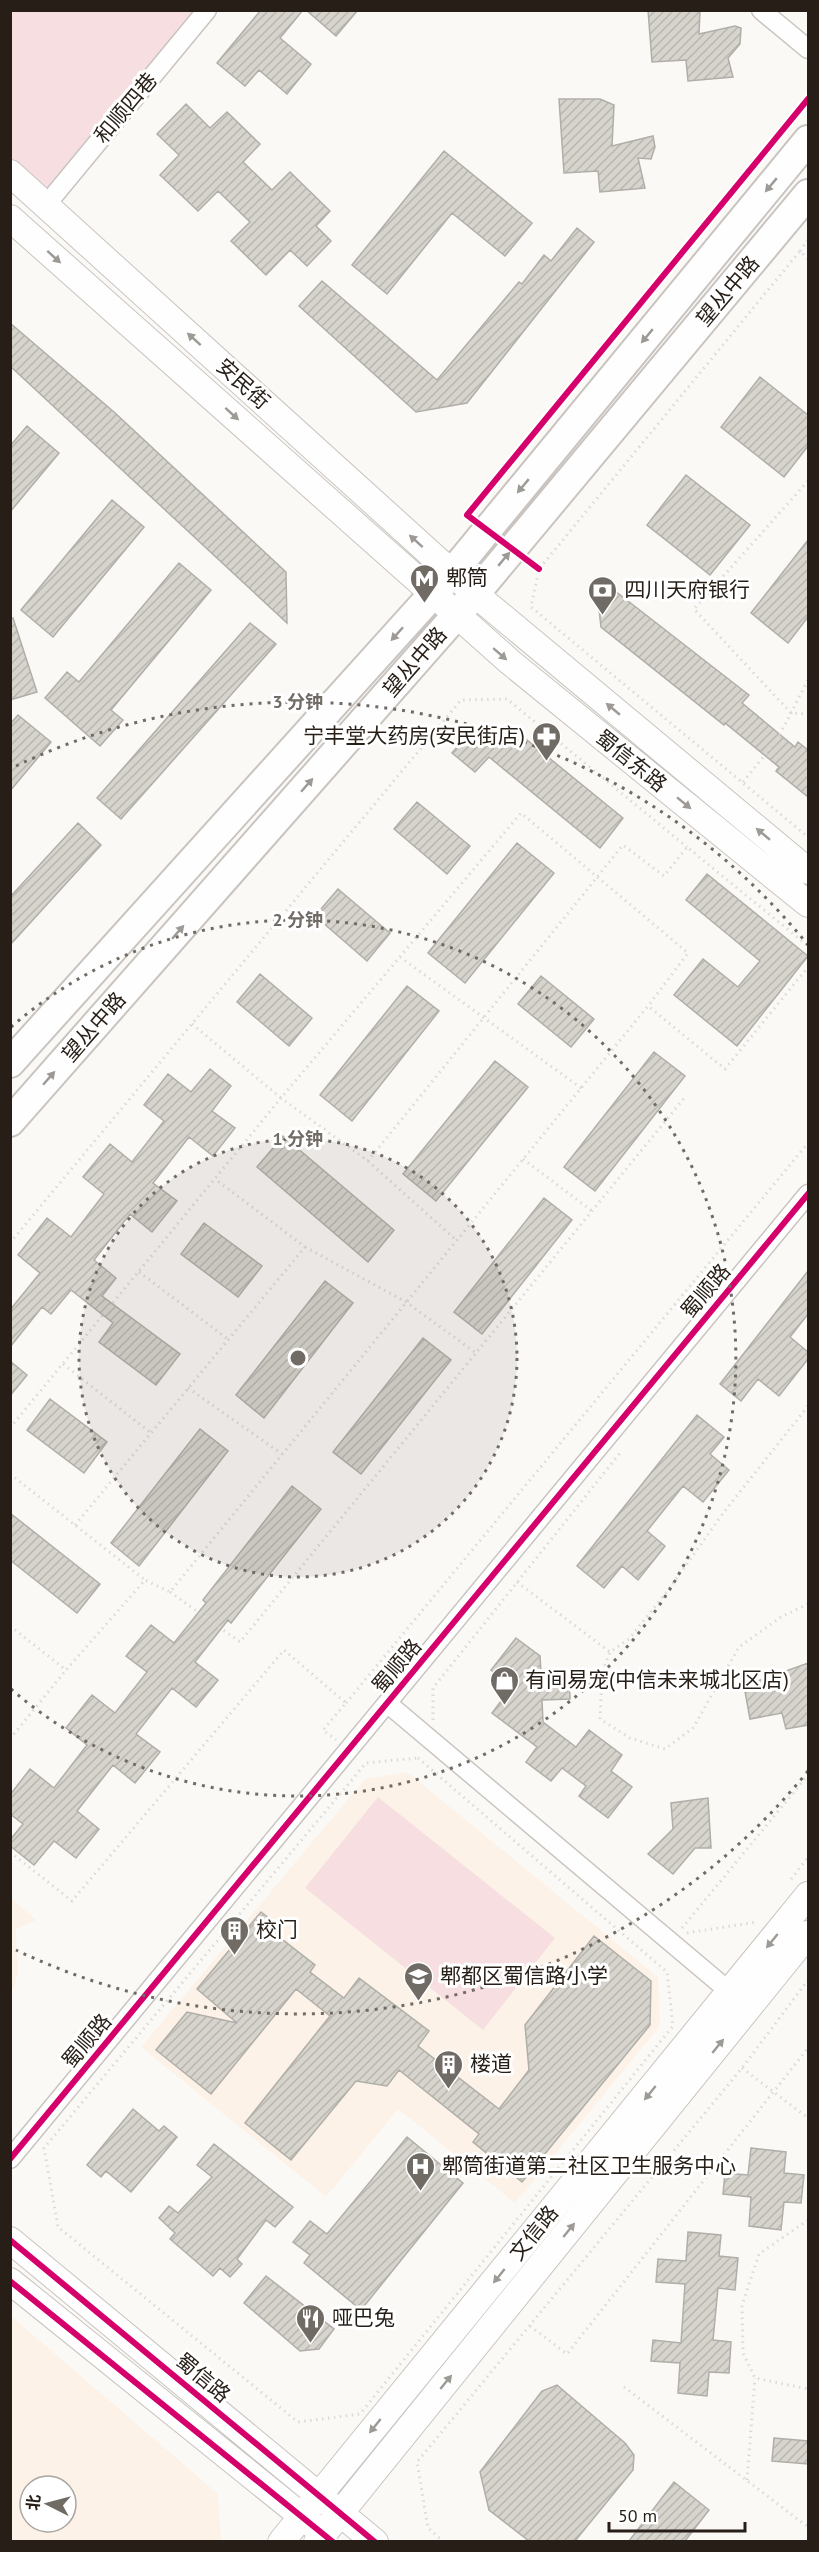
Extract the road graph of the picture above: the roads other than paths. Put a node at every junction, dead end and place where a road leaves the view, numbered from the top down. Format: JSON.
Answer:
{"nodes":[{"id":1,"x":207,"y":10,"type":"edge"},
{"id":2,"x":761,"y":10,"type":"edge"},
{"id":3,"x":808,"y":49,"type":"edge"},
{"id":4,"x":808,"y":140,"type":"edge"},
{"id":5,"x":10,"y":173,"type":"edge"},
{"id":6,"x":808,"y":194,"type":"edge"},
{"id":7,"x":46,"y":205,"type":"junction"},
{"id":8,"x":10,"y":218,"type":"edge"},
{"id":9,"x":442,"y":584,"type":"junction"},
{"id":10,"x":465,"y":605,"type":"junction"},
{"id":11,"x":808,"y":871,"type":"edge"},
{"id":12,"x":808,"y":904,"type":"edge"},
{"id":13,"x":10,"y":1063,"type":"edge"},
{"id":14,"x":10,"y":1122,"type":"edge"},
{"id":15,"x":808,"y":1194,"type":"edge"},
{"id":16,"x":387,"y":1703,"type":"junction"},
{"id":17,"x":797,"y":1890,"type":"edge"},
{"id":18,"x":808,"y":1934,"type":"edge"},
{"id":19,"x":730,"y":1992,"type":"junction"},
{"id":20,"x":10,"y":2159,"type":"edge"},
{"id":21,"x":10,"y":2240,"type":"edge"},
{"id":22,"x":10,"y":2281,"type":"edge"},
{"id":23,"x":318,"y":2496,"type":"junction"},
{"id":24,"x":340,"y":2513,"type":"junction"},
{"id":25,"x":302,"y":2516,"type":"junction"},
{"id":26,"x":324,"y":2539,"type":"edge"},
{"id":27,"x":281,"y":2541,"type":"edge"},
{"id":28,"x":375,"y":2541,"type":"edge"}],
"edges":[{"from":1,"to":7,"type":"street","name":"和顺四巷"},
{"from":2,"to":3,"type":"street"},
{"from":4,"to":9,"type":"main road","name":"望丛中路","one_way":true},
{"from":5,"to":7,"type":"main road","name":"安民街"},
{"from":10,"to":6,"type":"main road","name":"望丛中路","one_way":true},
{"from":9,"to":7,"type":"main road","name":"安民街","one_way":true},
{"from":8,"to":9,"type":"main road","name":"安民街","one_way":true},
{"from":9,"to":10,"type":"main road","name":"安民街"},
{"from":9,"to":13,"type":"main road","name":"望丛中路","one_way":true},
{"from":11,"to":10,"type":"main road","name":"蜀信东路","one_way":true},
{"from":10,"to":12,"type":"main road","name":"蜀信东路","one_way":true},
{"from":14,"to":10,"type":"main road","name":"望丛中路","one_way":true},
{"from":15,"to":16,"type":"street","name":"蜀顺路"},
{"from":16,"to":19,"type":"street"},
{"from":16,"to":20,"type":"street","name":"蜀顺路"},
{"from":17,"to":19,"type":"main road","name":"文信路","one_way":true},
{"from":24,"to":18,"type":"main road","one_way":true},
{"from":19,"to":23,"type":"main road","name":"文信路","one_way":true},
{"from":21,"to":23,"type":"main road","name":"蜀信路"},
{"from":22,"to":25,"type":"main road"},
{"from":23,"to":24,"type":"main road","name":"蜀信路"},
{"from":23,"to":25,"type":"main road","name":"文信路"},
{"from":24,"to":26,"type":"main road"},
{"from":24,"to":28,"type":"main road","name":"蜀信路"},
{"from":25,"to":26,"type":"main road"},
{"from":25,"to":27,"type":"main road","name":"文信路"}]}
